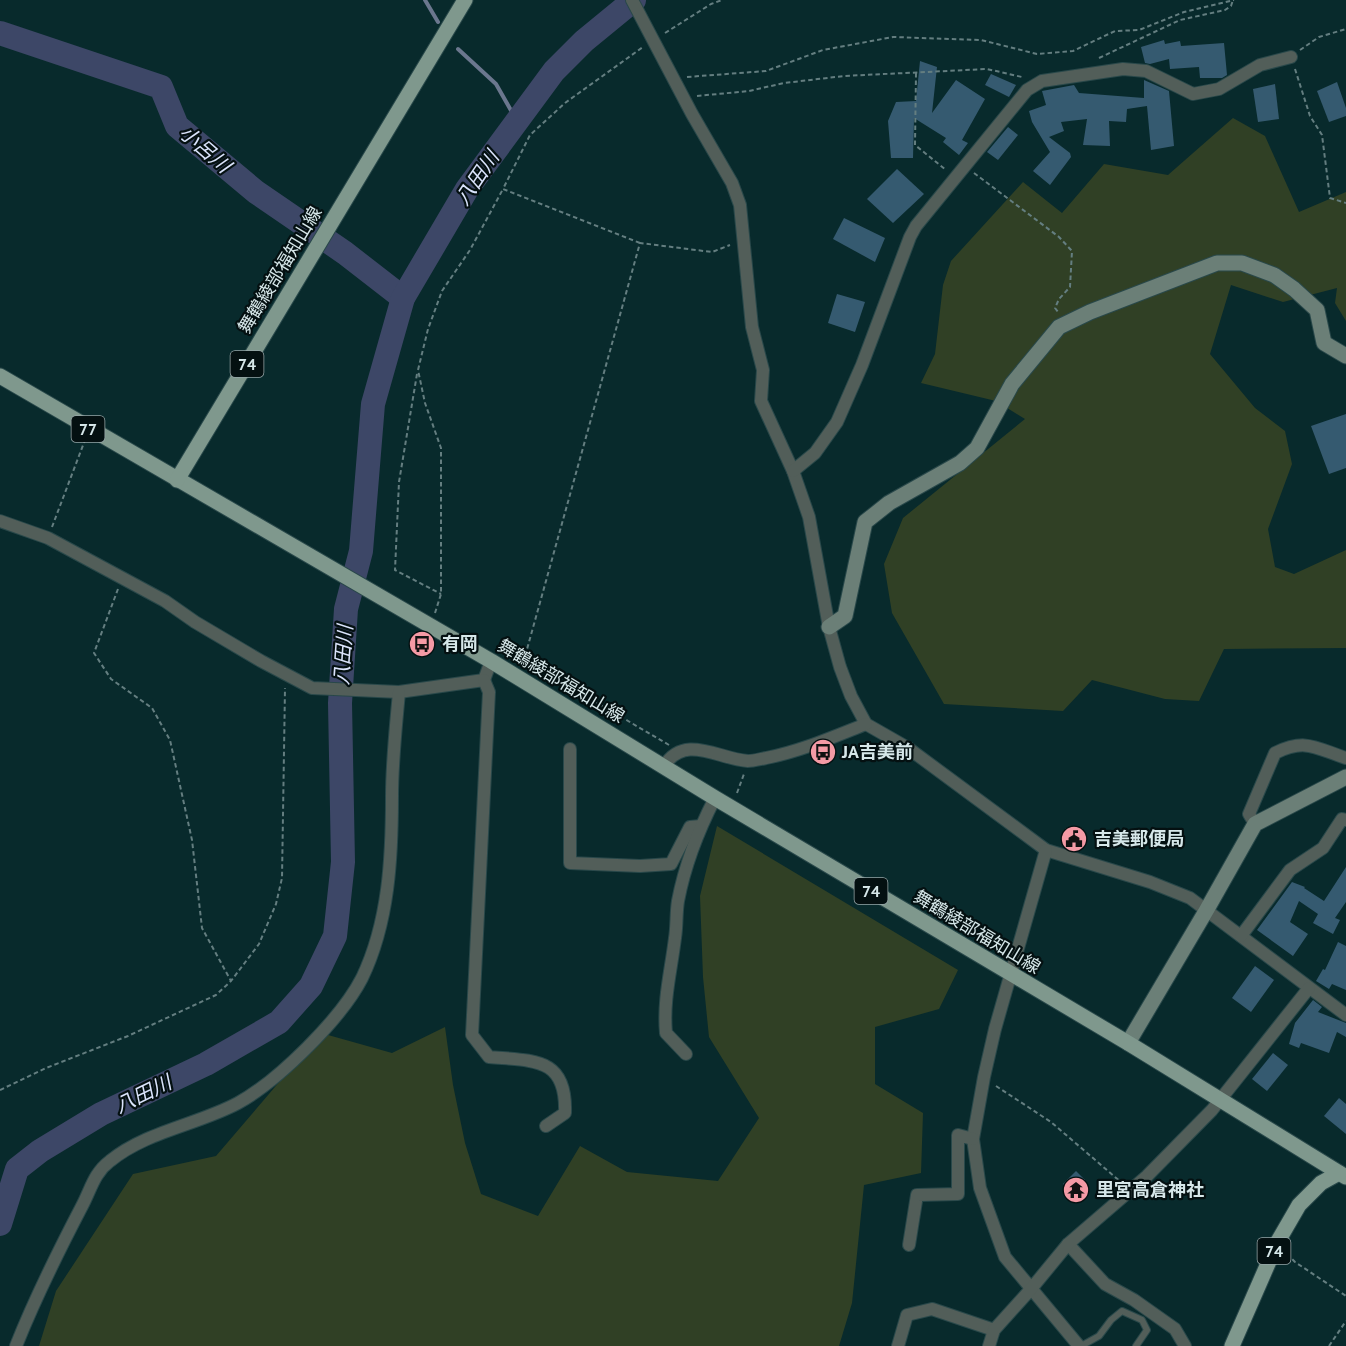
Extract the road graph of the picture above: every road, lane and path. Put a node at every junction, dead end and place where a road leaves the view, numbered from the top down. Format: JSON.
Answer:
{"nodes":[{"id":1,"x":465,"y":0,"type":"edge"},
{"id":2,"x":632,"y":0,"type":"edge"},
{"id":3,"x":722,"y":0,"type":"edge"},
{"id":4,"x":1233,"y":0,"type":"edge"},
{"id":5,"x":1346,"y":29,"type":"edge"},
{"id":6,"x":650,"y":36,"type":"junction"},
{"id":7,"x":1291,"y":57,"type":"junction"},
{"id":8,"x":916,"y":72,"type":"junction"},
{"id":9,"x":1088,"y":74,"type":"junction"},
{"id":10,"x":672,"y":78,"type":"junction"},
{"id":11,"x":1030,"y":79,"type":"dead end"},
{"id":12,"x":683,"y":98,"type":"junction"},
{"id":13,"x":965,"y":166,"type":"junction"},
{"id":14,"x":948,"y":172,"type":"dead end"},
{"id":15,"x":503,"y":189,"type":"junction"},
{"id":16,"x":1346,"y":203,"type":"edge"},
{"id":17,"x":743,"y":240,"type":"junction"},
{"id":18,"x":640,"y":243,"type":"junction"},
{"id":19,"x":1067,"y":324,"type":"junction"},
{"id":20,"x":1346,"y":356,"type":"edge"},
{"id":21,"x":418,"y":370,"type":"junction"},
{"id":22,"x":0,"y":376,"type":"edge"},
{"id":23,"x":89,"y":429,"type":"junction"},
{"id":24,"x":793,"y":471,"type":"junction"},
{"id":25,"x":177,"y":480,"type":"junction"},
{"id":26,"x":0,"y":520,"type":"edge"},
{"id":27,"x":48,"y":538,"type":"junction"},
{"id":28,"x":122,"y":578,"type":"junction"},
{"id":29,"x":441,"y":594,"type":"junction"},
{"id":30,"x":431,"y":627,"type":"junction"},
{"id":31,"x":829,"y":627,"type":"junction"},
{"id":32,"x":491,"y":661,"type":"junction"},
{"id":33,"x":285,"y":674,"type":"junction"},
{"id":34,"x":484,"y":680,"type":"junction"},
{"id":35,"x":399,"y":692,"type":"junction"},
{"id":36,"x":866,"y":724,"type":"junction"},
{"id":37,"x":570,"y":749,"type":"dead end"},
{"id":38,"x":680,"y":751,"type":"junction"},
{"id":39,"x":1346,"y":758,"type":"edge"},
{"id":40,"x":749,"y":761,"type":"junction"},
{"id":41,"x":664,"y":766,"type":"junction"},
{"id":42,"x":1346,"y":777,"type":"edge"},
{"id":43,"x":736,"y":796,"type":"dead end"},
{"id":44,"x":715,"y":798,"type":"junction"},
{"id":45,"x":1346,"y":820,"type":"edge"},
{"id":46,"x":1255,"y":824,"type":"junction"},
{"id":47,"x":701,"y":826,"type":"junction"},
{"id":48,"x":1046,"y":850,"type":"junction"},
{"id":49,"x":1206,"y":912,"type":"junction"},
{"id":50,"x":1241,"y":936,"type":"junction"},
{"id":51,"x":1010,"y":974,"type":"junction"},
{"id":52,"x":231,"y":981,"type":"junction"},
{"id":53,"x":1309,"y":988,"type":"junction"},
{"id":54,"x":1346,"y":1015,"type":"edge"},
{"id":55,"x":1128,"y":1044,"type":"junction"},
{"id":56,"x":686,"y":1053,"type":"dead end"},
{"id":57,"x":984,"y":1077,"type":"junction"},
{"id":58,"x":0,"y":1090,"type":"edge"},
{"id":59,"x":1220,"y":1099,"type":"junction"},
{"id":60,"x":546,"y":1126,"type":"dead end"},
{"id":61,"x":973,"y":1139,"type":"junction"},
{"id":62,"x":1344,"y":1173,"type":"edge"},
{"id":63,"x":1130,"y":1191,"type":"junction"},
{"id":64,"x":1068,"y":1244,"type":"junction"},
{"id":65,"x":1277,"y":1244,"type":"junction"},
{"id":66,"x":909,"y":1245,"type":"dead end"},
{"id":67,"x":1031,"y":1289,"type":"junction"},
{"id":68,"x":1346,"y":1296,"type":"edge"},
{"id":69,"x":1346,"y":1321,"type":"edge"},
{"id":70,"x":994,"y":1330,"type":"junction"},
{"id":71,"x":16,"y":1346,"type":"edge"},
{"id":72,"x":898,"y":1346,"type":"edge"},
{"id":73,"x":989,"y":1346,"type":"edge"},
{"id":74,"x":1080,"y":1346,"type":"edge"},
{"id":75,"x":1136,"y":1346,"type":"edge"},
{"id":76,"x":1185,"y":1346,"type":"edge"},
{"id":77,"x":1232,"y":1346,"type":"edge"},
{"id":78,"x":1329,"y":1346,"type":"edge"}],
"edges":[{"from":1,"to":25,"type":"main road","name":"舞鶴綾部福知山線","number":"74"},
{"from":2,"to":6,"type":"street"},
{"from":3,"to":6,"type":"path"},
{"from":4,"to":9,"type":"path"},
{"from":4,"to":10,"type":"path"},
{"from":5,"to":7,"type":"path"},
{"from":6,"to":10,"type":"street"},
{"from":6,"to":15,"type":"path"},
{"from":7,"to":9,"type":"street"},
{"from":7,"to":16,"type":"path"},
{"from":8,"to":11,"type":"path"},
{"from":8,"to":12,"type":"path"},
{"from":8,"to":14,"type":"path"},
{"from":9,"to":13,"type":"street"},
{"from":10,"to":12,"type":"street"},
{"from":12,"to":17,"type":"street"},
{"from":13,"to":19,"type":"path"},
{"from":13,"to":24,"type":"street"},
{"from":15,"to":18,"type":"path"},
{"from":15,"to":21,"type":"path"},
{"from":17,"to":18,"type":"path"},
{"from":17,"to":24,"type":"street"},
{"from":18,"to":38,"type":"path"},
{"from":19,"to":20,"type":"street"},
{"from":19,"to":31,"type":"street"},
{"from":21,"to":29,"type":"path"},
{"from":21,"to":29,"type":"path"},
{"from":22,"to":23,"type":"main road","number":"77"},
{"from":23,"to":25,"type":"main road","number":"77"},
{"from":23,"to":27,"type":"path"},
{"from":24,"to":31,"type":"street"},
{"from":25,"to":30,"type":"main road","name":"舞鶴綾部福知山線","number":"74"},
{"from":26,"to":27,"type":"street"},
{"from":27,"to":28,"type":"street"},
{"from":28,"to":33,"type":"street"},
{"from":28,"to":52,"type":"path"},
{"from":29,"to":30,"type":"path"},
{"from":30,"to":32,"type":"main road","name":"舞鶴綾部福知山線","number":"74"},
{"from":31,"to":36,"type":"street"},
{"from":32,"to":34,"type":"street"},
{"from":32,"to":41,"type":"main road","name":"舞鶴綾部福知山線","number":"74"},
{"from":33,"to":35,"type":"street"},
{"from":33,"to":52,"type":"path"},
{"from":34,"to":35,"type":"street"},
{"from":34,"to":60,"type":"street"},
{"from":35,"to":71,"type":"street"},
{"from":36,"to":40,"type":"street"},
{"from":36,"to":48,"type":"street"},
{"from":37,"to":47,"type":"street"},
{"from":38,"to":40,"type":"street"},
{"from":38,"to":41,"type":"street"},
{"from":39,"to":46,"type":"street"},
{"from":40,"to":43,"type":"path"},
{"from":41,"to":44,"type":"main road","name":"舞鶴綾部福知山線","number":"74"},
{"from":42,"to":46,"type":"street"},
{"from":44,"to":47,"type":"street"},
{"from":44,"to":51,"type":"main road","name":"舞鶴綾部福知山線","number":"74"},
{"from":45,"to":50,"type":"street"},
{"from":46,"to":49,"type":"street"},
{"from":47,"to":56,"type":"street"},
{"from":48,"to":49,"type":"street"},
{"from":48,"to":51,"type":"street"},
{"from":49,"to":50,"type":"street"},
{"from":49,"to":55,"type":"street"},
{"from":50,"to":53,"type":"street"},
{"from":51,"to":55,"type":"main road","name":"舞鶴綾部福知山線","number":"74"},
{"from":51,"to":57,"type":"street"},
{"from":52,"to":58,"type":"path"},
{"from":53,"to":54,"type":"street"},
{"from":53,"to":59,"type":"street"},
{"from":55,"to":59,"type":"main road","name":"舞鶴綾部福知山線","number":"74"},
{"from":57,"to":61,"type":"street"},
{"from":57,"to":63,"type":"path"},
{"from":59,"to":62,"type":"main road","name":"舞鶴綾部福知山線","number":"74"},
{"from":59,"to":63,"type":"street"},
{"from":61,"to":66,"type":"street"},
{"from":61,"to":67,"type":"street"},
{"from":62,"to":65,"type":"main road","name":"舞鶴綾部福知山線","number":"74"},
{"from":63,"to":64,"type":"street"},
{"from":64,"to":67,"type":"street"},
{"from":64,"to":76,"type":"street"},
{"from":65,"to":68,"type":"path"},
{"from":65,"to":77,"type":"main road","name":"舞鶴綾部福知山線","number":"74"},
{"from":67,"to":70,"type":"street"},
{"from":67,"to":74,"type":"street"},
{"from":69,"to":78,"type":"path"},
{"from":70,"to":72,"type":"street"},
{"from":70,"to":73,"type":"street"},
{"from":74,"to":75,"type":"lane"}]}
